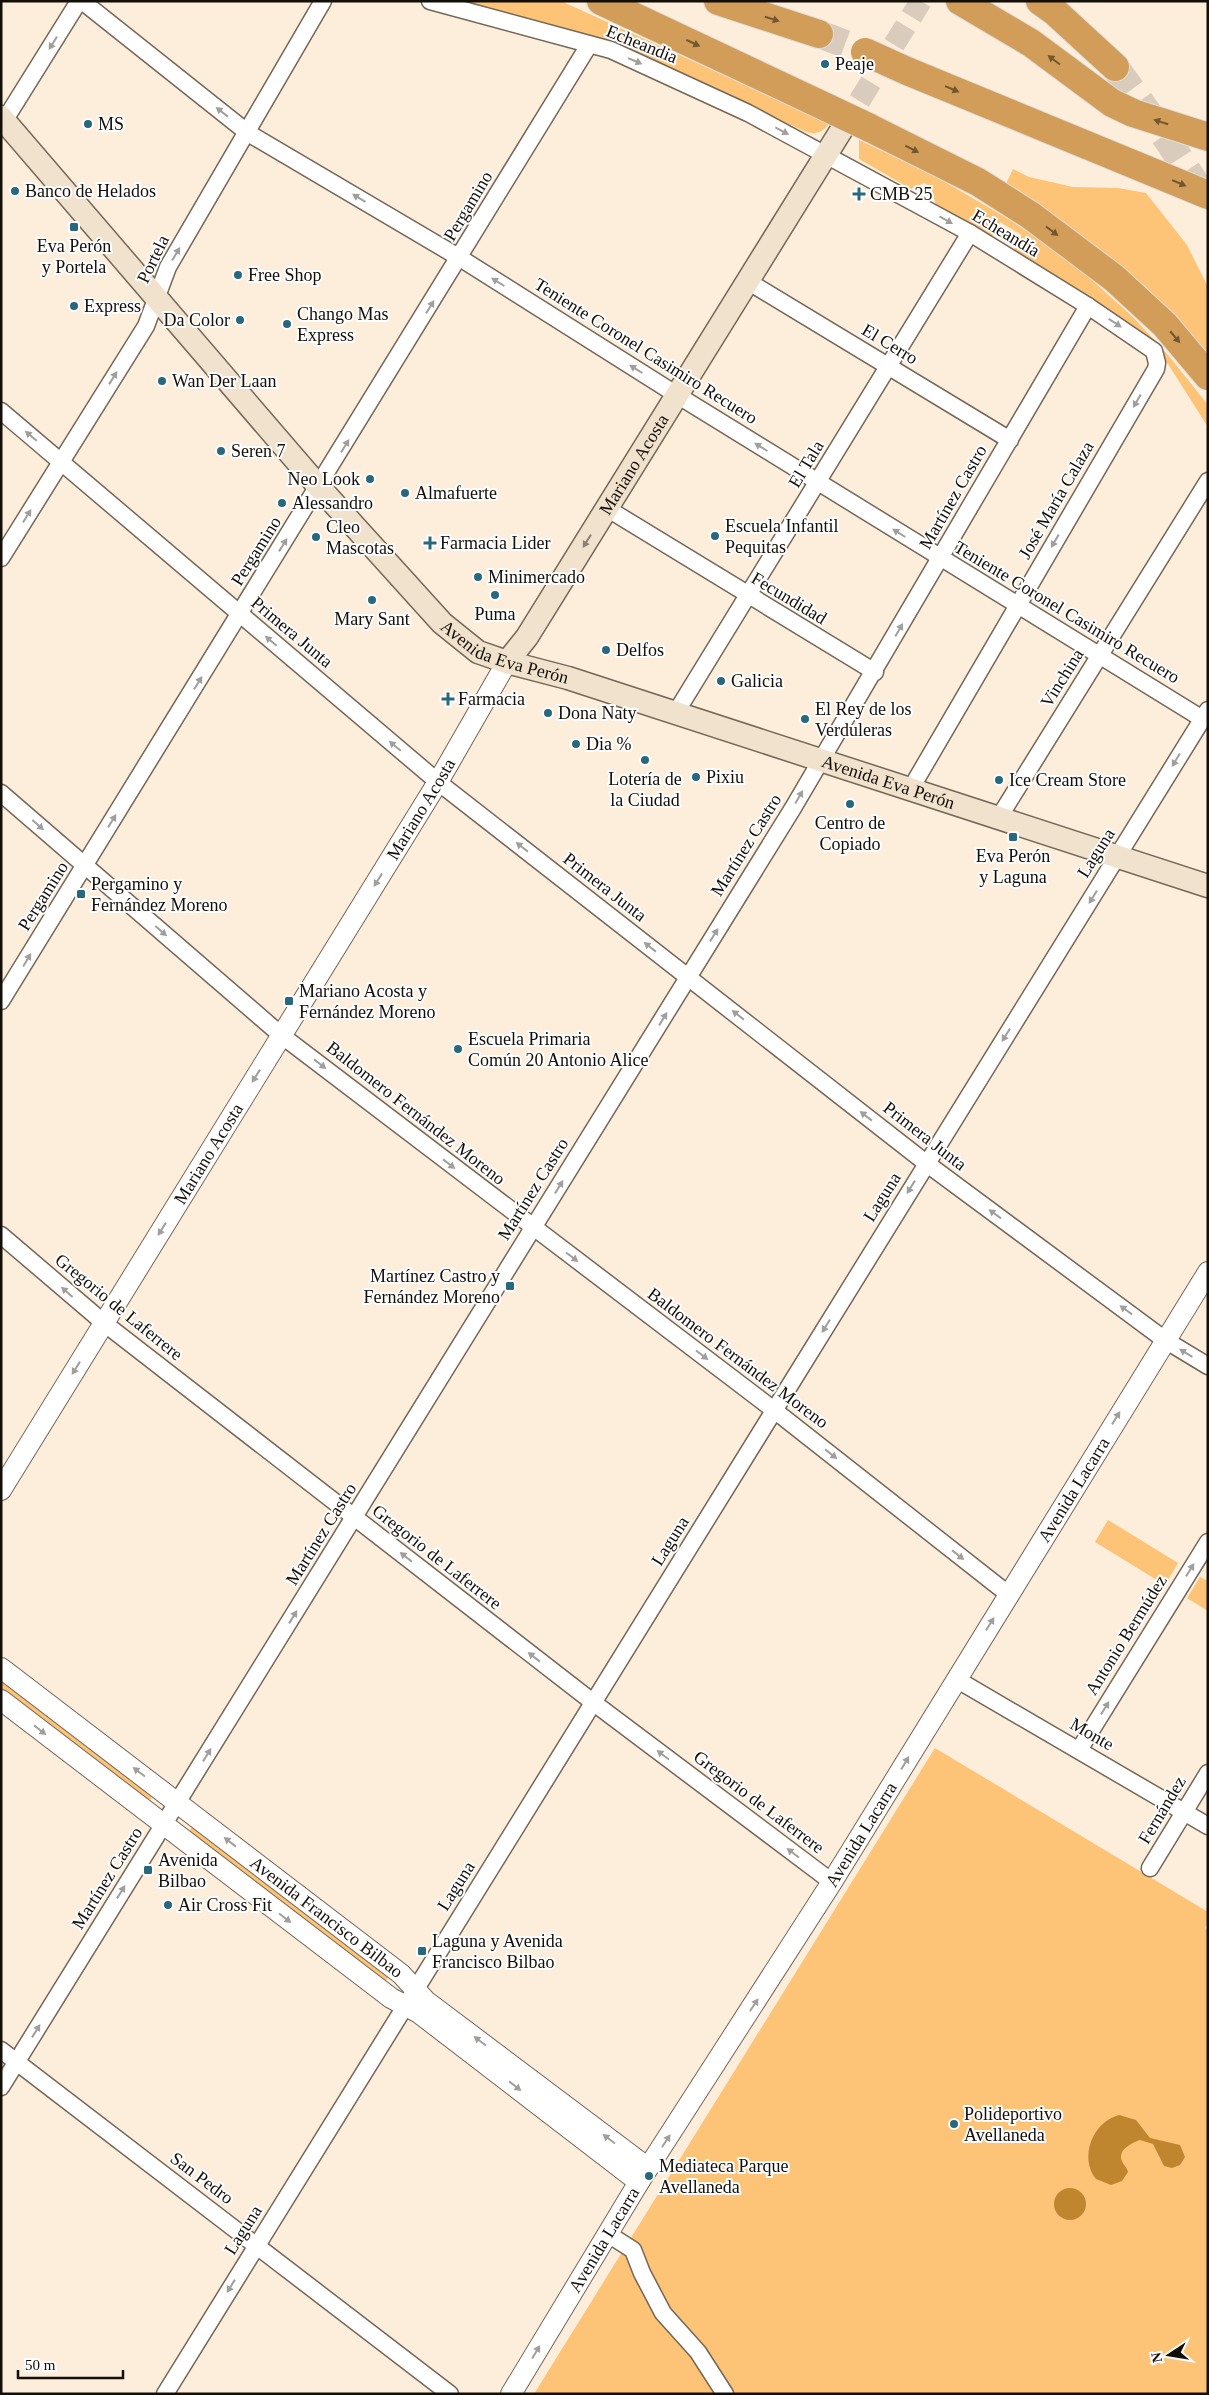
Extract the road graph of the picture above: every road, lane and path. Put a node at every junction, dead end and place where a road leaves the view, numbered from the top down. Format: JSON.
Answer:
{"nodes":[{"id":1,"x":81,"y":1,"type":"edge"},
{"id":2,"x":324,"y":1,"type":"edge"},
{"id":3,"x":430,"y":1,"type":"edge"},
{"id":4,"x":601,"y":1,"type":"edge"},
{"id":5,"x":960,"y":1,"type":"edge"},
{"id":6,"x":1040,"y":1,"type":"edge"},
{"id":7,"x":722,"y":3,"type":"edge"},
{"id":8,"x":819,"y":34,"type":"tunnel mouth"},
{"id":9,"x":590,"y":45,"type":"junction"},
{"id":10,"x":857,"y":49,"type":"tunnel mouth"},
{"id":11,"x":1115,"y":67,"type":"tunnel mouth"},
{"id":12,"x":2,"y":121,"type":"edge"},
{"id":13,"x":846,"y":121,"type":"junction"},
{"id":14,"x":248,"y":133,"type":"junction"},
{"id":15,"x":1208,"y":138,"type":"edge"},
{"id":16,"x":827,"y":154,"type":"junction"},
{"id":17,"x":1208,"y":195,"type":"edge"},
{"id":18,"x":970,"y":234,"type":"junction"},
{"id":19,"x":460,"y":258,"type":"junction"},
{"id":20,"x":749,"y":282,"type":"junction"},
{"id":21,"x":157,"y":298,"type":"junction"},
{"id":22,"x":1088,"y":306,"type":"junction"},
{"id":23,"x":1156,"y":358,"type":"joint"},
{"id":24,"x":888,"y":366,"type":"junction"},
{"id":25,"x":1208,"y":376,"type":"edge"},
{"id":26,"x":677,"y":395,"type":"junction"},
{"id":27,"x":1,"y":411,"type":"edge"},
{"id":28,"x":1010,"y":440,"type":"junction"},
{"id":29,"x":61,"y":461,"type":"junction"},
{"id":30,"x":1208,"y":481,"type":"edge"},
{"id":31,"x":818,"y":482,"type":"junction"},
{"id":32,"x":319,"y":487,"type":"junction"},
{"id":33,"x":608,"y":509,"type":"junction"},
{"id":34,"x":1,"y":558,"type":"edge"},
{"id":35,"x":941,"y":558,"type":"junction"},
{"id":36,"x":747,"y":596,"type":"junction"},
{"id":37,"x":1017,"y":605,"type":"junction"},
{"id":38,"x":240,"y":615,"type":"junction"},
{"id":39,"x":1100,"y":655,"type":"junction"},
{"id":40,"x":507,"y":662,"type":"junction"},
{"id":41,"x":874,"y":672,"type":"junction"},
{"id":42,"x":675,"y":714,"type":"junction"},
{"id":43,"x":1205,"y":714,"type":"edge"},
{"id":44,"x":820,"y":761,"type":"junction"},
{"id":45,"x":438,"y":782,"type":"junction"},
{"id":46,"x":910,"y":790,"type":"junction"},
{"id":47,"x":1,"y":794,"type":"edge"},
{"id":48,"x":998,"y":819,"type":"junction"},
{"id":49,"x":1119,"y":856,"type":"junction"},
{"id":50,"x":85,"y":866,"type":"junction"},
{"id":51,"x":1208,"y":886,"type":"edge"},
{"id":52,"x":689,"y":977,"type":"junction"},
{"id":53,"x":1,"y":1001,"type":"edge"},
{"id":54,"x":282,"y":1035,"type":"junction"},
{"id":55,"x":926,"y":1163,"type":"junction"},
{"id":56,"x":533,"y":1228,"type":"junction"},
{"id":57,"x":1,"y":1235,"type":"edge"},
{"id":58,"x":1208,"y":1272,"type":"edge"},
{"id":59,"x":104,"y":1323,"type":"junction"},
{"id":60,"x":1165,"y":1340,"type":"junction"},
{"id":61,"x":1208,"y":1366,"type":"edge"},
{"id":62,"x":774,"y":1410,"type":"junction"},
{"id":63,"x":1,"y":1490,"type":"edge"},
{"id":64,"x":354,"y":1518,"type":"junction"},
{"id":65,"x":1208,"y":1542,"type":"edge"},
{"id":66,"x":1008,"y":1594,"type":"junction"},
{"id":67,"x":1,"y":1668,"type":"edge"},
{"id":68,"x":956,"y":1679,"type":"junction"},
{"id":69,"x":1,"y":1700,"type":"edge"},
{"id":70,"x":594,"y":1703,"type":"junction"},
{"id":71,"x":1079,"y":1750,"type":"junction"},
{"id":72,"x":1208,"y":1773,"type":"edge"},
{"id":73,"x":178,"y":1802,"type":"junction"},
{"id":74,"x":1184,"y":1812,"type":"junction"},
{"id":75,"x":163,"y":1824,"type":"junction"},
{"id":76,"x":1208,"y":1826,"type":"edge"},
{"id":77,"x":1150,"y":1868,"type":"dead end"},
{"id":78,"x":832,"y":1882,"type":"junction"},
{"id":79,"x":410,"y":1997,"type":"junction"},
{"id":80,"x":1,"y":2050,"type":"edge"},
{"id":81,"x":17,"y":2062,"type":"junction"},
{"id":82,"x":1,"y":2087,"type":"edge"},
{"id":83,"x":644,"y":2175,"type":"junction"},
{"id":84,"x":608,"y":2234,"type":"junction"},
{"id":85,"x":257,"y":2245,"type":"junction"},
{"id":86,"x":165,"y":2394,"type":"edge"},
{"id":87,"x":450,"y":2394,"type":"edge"},
{"id":88,"x":511,"y":2394,"type":"edge"},
{"id":89,"x":725,"y":2394,"type":"edge"}],
"edges":[{"from":1,"to":12,"type":"street","one_way":true},
{"from":14,"to":1,"type":"street","name":"Teniente Coronel Casimiro Recuero","one_way":true},
{"from":2,"to":14,"type":"street","name":"Portela"},
{"from":3,"to":9,"type":"street","name":"Echeandia"},
{"from":4,"to":13,"type":"highway","one_way":true},
{"from":15,"to":5,"type":"highway","one_way":true},
{"from":6,"to":11,"type":"highway"},
{"from":7,"to":8,"type":"highway","one_way":true},
{"from":9,"to":16,"type":"street","name":"Echeandia","one_way":true},
{"from":9,"to":19,"type":"street","name":"Pergamino"},
{"from":10,"to":17,"type":"highway","one_way":true,"bridge":true},
{"from":12,"to":21,"type":"main road","name":"Avenida Eva Perón"},
{"from":13,"to":16,"type":"main road","name":"Mariano Acosta"},
{"from":13,"to":25,"type":"highway","one_way":true},
{"from":19,"to":14,"type":"street","name":"Teniente Coronel Casimiro Recuero","one_way":true},
{"from":21,"to":14,"type":"street","name":"Portela","one_way":true},
{"from":16,"to":18,"type":"street","name":"Echeandía","one_way":true},
{"from":16,"to":20,"type":"main road","name":"Mariano Acosta"},
{"from":18,"to":22,"type":"street","name":"Echeandía"},
{"from":18,"to":24,"type":"street","name":"El Tala"},
{"from":26,"to":19,"type":"street","name":"Teniente Coronel Casimiro Recuero","one_way":true},
{"from":32,"to":19,"type":"street","name":"Pergamino","one_way":true},
{"from":20,"to":24,"type":"street","name":"El Cerro"},
{"from":20,"to":26,"type":"main road","name":"Mariano Acosta"},
{"from":29,"to":21,"type":"street","name":"Portela","one_way":true},
{"from":21,"to":32,"type":"main road","name":"Avenida Eva Perón"},
{"from":22,"to":23,"type":"street","name":"Echeandía","one_way":true},
{"from":22,"to":28,"type":"street","name":"Martínez Castro"},
{"from":23,"to":37,"type":"street","name":"José María Calaza","one_way":true},
{"from":24,"to":28,"type":"street","name":"El Cerro"},
{"from":24,"to":31,"type":"street","name":"El Tala"},
{"from":31,"to":26,"type":"street","name":"Teniente Coronel Casimiro Recuero","one_way":true},
{"from":26,"to":33,"type":"main road","name":"Mariano Acosta"},
{"from":29,"to":27,"type":"street","name":"Primera Junta","one_way":true},
{"from":28,"to":35,"type":"street","name":"Martínez Castro"},
{"from":34,"to":29,"type":"street","name":"Portela","one_way":true},
{"from":29,"to":38,"type":"street","name":"Primera Junta"},
{"from":30,"to":39,"type":"street","name":"Vinchina"},
{"from":35,"to":31,"type":"street","name":"Teniente Coronel Casimiro Recuero","one_way":true},
{"from":31,"to":36,"type":"street","name":"El Tala"},
{"from":38,"to":32,"type":"street","name":"Pergamino","one_way":true},
{"from":32,"to":40,"type":"main road","name":"Avenida Eva Perón"},
{"from":33,"to":36,"type":"street","name":"Fecundidad"},
{"from":33,"to":40,"type":"main road","name":"Mariano Acosta","one_way":true},
{"from":35,"to":37,"type":"street","name":"Teniente Coronel Casimiro Recuero"},
{"from":41,"to":35,"type":"street","name":"Martínez Castro","one_way":true},
{"from":36,"to":41,"type":"street","name":"Fecundidad"},
{"from":36,"to":42,"type":"street","name":"El Tala"},
{"from":37,"to":39,"type":"street","name":"Teniente Coronel Casimiro Recuero"},
{"from":37,"to":46,"type":"street","name":"José María Calaza"},
{"from":45,"to":38,"type":"street","name":"Primera Junta","one_way":true},
{"from":50,"to":38,"type":"street","name":"Pergamino","one_way":true},
{"from":39,"to":43,"type":"street","name":"Teniente Coronel Casimiro Recuero"},
{"from":39,"to":48,"type":"street","name":"Vinchina"},
{"from":40,"to":42,"type":"main road","name":"Avenida Eva Perón"},
{"from":40,"to":45,"type":"street","name":"Mariano Acosta"},
{"from":41,"to":44,"type":"street","name":"Martínez Castro"},
{"from":42,"to":44,"type":"main road","name":"Avenida Eva Perón"},
{"from":43,"to":49,"type":"street","name":"Laguna","one_way":true},
{"from":44,"to":46,"type":"main road","name":"Avenida Eva Perón"},
{"from":52,"to":44,"type":"street","name":"Martínez Castro","one_way":true},
{"from":52,"to":45,"type":"street","name":"Primera Junta","one_way":true},
{"from":45,"to":54,"type":"street","name":"Mariano Acosta","one_way":true},
{"from":46,"to":48,"type":"main road","name":"Avenida Eva Perón"},
{"from":47,"to":50,"type":"street","name":"Baldomero Fernández Moreno","one_way":true},
{"from":48,"to":49,"type":"main road","name":"Avenida Eva Perón"},
{"from":49,"to":51,"type":"main road","name":"Avenida Eva Perón"},
{"from":49,"to":55,"type":"street","name":"Laguna","one_way":true},
{"from":53,"to":50,"type":"street","name":"Pergamino","one_way":true},
{"from":50,"to":54,"type":"street","name":"Baldomero Fernández Moreno","one_way":true},
{"from":55,"to":52,"type":"street","name":"Primera Junta","one_way":true},
{"from":56,"to":52,"type":"street","name":"Martínez Castro","one_way":true},
{"from":54,"to":56,"type":"street","name":"Baldomero Fernández Moreno","one_way":true},
{"from":54,"to":59,"type":"street","name":"Mariano Acosta","one_way":true},
{"from":60,"to":55,"type":"street","name":"Primera Junta","one_way":true},
{"from":55,"to":62,"type":"street","name":"Laguna","one_way":true},
{"from":56,"to":62,"type":"street","name":"Baldomero Fernández Moreno","one_way":true},
{"from":56,"to":64,"type":"street","name":"Martínez Castro"},
{"from":59,"to":57,"type":"street","name":"Gregorio de Laferrere","one_way":true},
{"from":58,"to":60,"type":"street","name":"Avenida Lacarra"},
{"from":59,"to":63,"type":"street","name":"Mariano Acosta","one_way":true},
{"from":59,"to":64,"type":"street","name":"Gregorio de Laferrere"},
{"from":61,"to":60,"type":"street","name":"Primera Junta","one_way":true},
{"from":66,"to":60,"type":"street","name":"Avenida Lacarra","one_way":true},
{"from":62,"to":66,"type":"street","name":"Baldomero Fernández Moreno","one_way":true},
{"from":62,"to":70,"type":"street","name":"Laguna"},
{"from":70,"to":64,"type":"street","name":"Gregorio de Laferrere","one_way":true},
{"from":73,"to":64,"type":"street","name":"Martínez Castro","one_way":true},
{"from":71,"to":65,"type":"street","name":"Antonio Bermúdez","one_way":true},
{"from":68,"to":66,"type":"street","name":"Avenida Lacarra","one_way":true},
{"from":73,"to":67,"type":"street","name":"Avenida Francisco Bilbao","one_way":true},
{"from":68,"to":71,"type":"street","name":"Monte"},
{"from":78,"to":68,"type":"street","name":"Avenida Lacarra","one_way":true},
{"from":69,"to":75,"type":"street","name":"Avenida Francisco Bilbao","one_way":true},
{"from":78,"to":70,"type":"street","name":"Gregorio de Laferrere","one_way":true},
{"from":70,"to":79,"type":"street","name":"Laguna"},
{"from":71,"to":74,"type":"street","name":"Monte"},
{"from":72,"to":74,"type":"street","name":"Fernández"},
{"from":73,"to":75,"type":"street","name":"Martínez Castro"},
{"from":79,"to":73,"type":"street","name":"Avenida Francisco Bilbao","one_way":true},
{"from":74,"to":76,"type":"street","name":"Monte"},
{"from":74,"to":77,"type":"street","name":"Fernández"},
{"from":75,"to":79,"type":"street","name":"Avenida Francisco Bilbao","one_way":true},
{"from":81,"to":75,"type":"street","name":"Martínez Castro","one_way":true},
{"from":83,"to":78,"type":"street","name":"Avenida Lacarra","one_way":true},
{"from":79,"to":83,"type":"street","name":"Avenida Francisco Bilbao"},
{"from":79,"to":85,"type":"street","name":"Laguna"},
{"from":80,"to":81,"type":"street","name":"San Pedro"},
{"from":81,"to":82,"type":"street","name":"Martínez Castro"},
{"from":81,"to":85,"type":"street","name":"San Pedro"},
{"from":83,"to":84,"type":"street","name":"Avenida Lacarra"},
{"from":88,"to":84,"type":"street","name":"Avenida Lacarra","one_way":true},
{"from":84,"to":89,"type":"street"},
{"from":85,"to":86,"type":"street","name":"Laguna","one_way":true},
{"from":85,"to":87,"type":"street","name":"San Pedro"}]}
